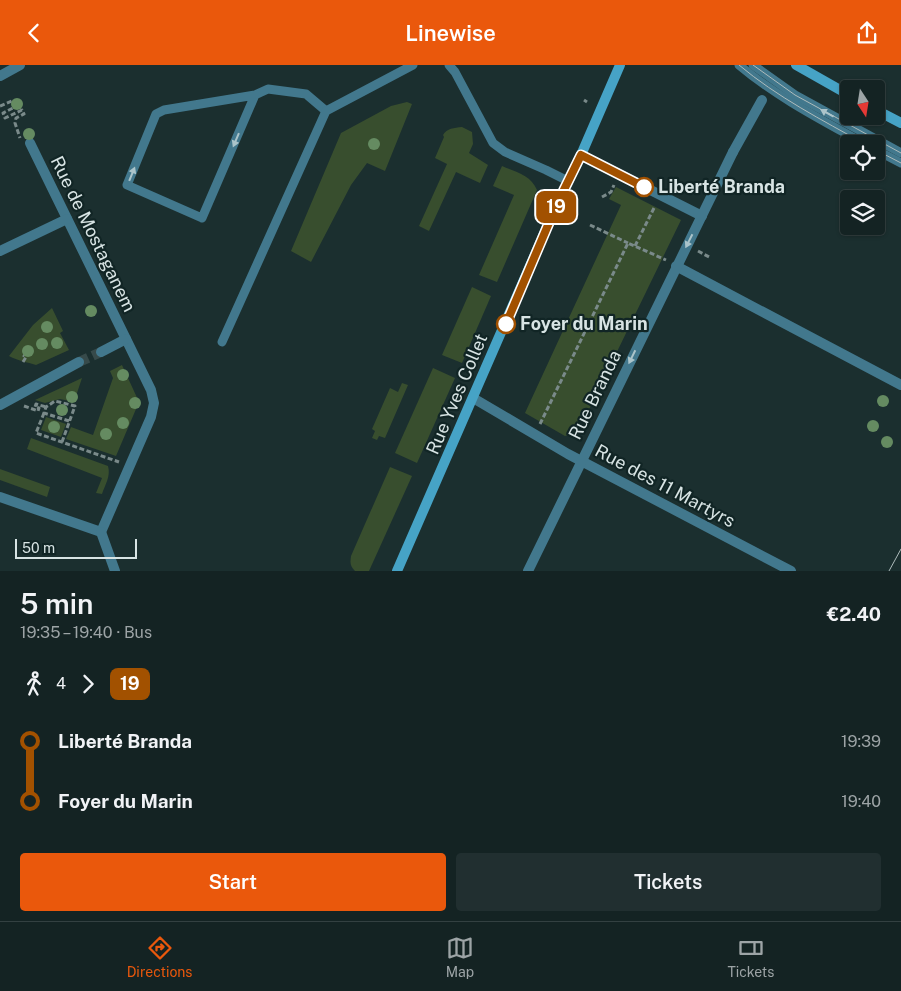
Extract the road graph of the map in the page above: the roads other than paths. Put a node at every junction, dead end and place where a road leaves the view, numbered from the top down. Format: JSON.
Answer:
{"nodes":[{"id":1,"x":20,"y":65,"type":"edge"},
{"id":2,"x":413,"y":65,"type":"edge"},
{"id":3,"x":449,"y":65,"type":"edge"},
{"id":4,"x":620,"y":65,"type":"edge"},
{"id":5,"x":739,"y":65,"type":"edge"},
{"id":6,"x":753,"y":65,"type":"edge"},
{"id":7,"x":796,"y":65,"type":"edge"},
{"id":8,"x":0,"y":76,"type":"edge"},
{"id":9,"x":840,"y":90,"type":"edge"},
{"id":10,"x":255,"y":95,"type":"junction"},
{"id":11,"x":762,"y":100,"type":"dead end"},
{"id":12,"x":326,"y":111,"type":"junction"},
{"id":13,"x":885,"y":115,"type":"edge"},
{"id":14,"x":901,"y":123,"type":"edge"},
{"id":15,"x":849,"y":135,"type":"edge"},
{"id":16,"x":30,"y":143,"type":"road end"},
{"id":17,"x":901,"y":153,"type":"edge"},
{"id":18,"x":581,"y":155,"type":"junction"},
{"id":19,"x":885,"y":155,"type":"edge"},
{"id":20,"x":901,"y":163,"type":"edge"},
{"id":21,"x":568,"y":181,"type":"junction"},
{"id":22,"x":702,"y":216,"type":"junction"},
{"id":23,"x":67,"y":219,"type":"junction"},
{"id":24,"x":0,"y":251,"type":"edge"},
{"id":25,"x":676,"y":266,"type":"junction"},
{"id":26,"x":126,"y":339,"type":"junction"},
{"id":27,"x":222,"y":342,"type":"dead end"},
{"id":28,"x":101,"y":352,"type":"tunnel mouth"},
{"id":29,"x":79,"y":362,"type":"tunnel mouth"},
{"id":30,"x":901,"y":385,"type":"edge"},
{"id":31,"x":473,"y":399,"type":"junction"},
{"id":32,"x":0,"y":405,"type":"edge"},
{"id":33,"x":581,"y":461,"type":"junction"},
{"id":34,"x":0,"y":497,"type":"edge"},
{"id":35,"x":101,"y":532,"type":"junction"},
{"id":36,"x":115,"y":571,"type":"edge"},
{"id":37,"x":397,"y":571,"type":"edge"},
{"id":38,"x":528,"y":571,"type":"edge"},
{"id":39,"x":791,"y":571,"type":"edge"}],
"edges":[{"from":1,"to":8,"type":"street"},
{"from":2,"to":12,"type":"lane"},
{"from":3,"to":21,"type":"lane"},
{"from":4,"to":18,"type":"main road","name":"Rue Yves Collet"},
{"from":5,"to":15,"type":"lane"},
{"from":17,"to":6,"type":"lane","one_way":true},
{"from":7,"to":9,"type":"main road"},
{"from":10,"to":10,"type":"lane","one_way":true},
{"from":10,"to":12,"type":"lane"},
{"from":11,"to":22,"type":"street","name":"Rue Branda"},
{"from":12,"to":27,"type":"lane"},
{"from":13,"to":14,"type":"main road"},
{"from":16,"to":23,"type":"street","name":"Rue de Mostaganem"},
{"from":18,"to":21,"type":"main road","name":"Rue Yves Collet"},
{"from":18,"to":22,"type":"street"},
{"from":19,"to":20,"type":"lane"},
{"from":21,"to":31,"type":"main road","name":"Rue Yves Collet"},
{"from":22,"to":25,"type":"street","name":"Rue Branda","one_way":true},
{"from":23,"to":24,"type":"street"},
{"from":23,"to":26,"type":"street","name":"Rue de Mostaganem"},
{"from":25,"to":30,"type":"street"},
{"from":25,"to":33,"type":"street","name":"Rue Branda","one_way":true},
{"from":26,"to":28,"type":"street","name":"Rue de Mostaganem"},
{"from":26,"to":35,"type":"street","name":"Rue de Mostaganem"},
{"from":29,"to":32,"type":"street"},
{"from":31,"to":33,"type":"street","name":"Rue des 11 Martyrs"},
{"from":31,"to":37,"type":"main road","name":"Rue Yves Collet"},
{"from":33,"to":38,"type":"street","name":"Rue Branda"},
{"from":33,"to":39,"type":"street","name":"Rue des 11 Martyrs"},
{"from":34,"to":35,"type":"street"},
{"from":35,"to":36,"type":"street"}]}
